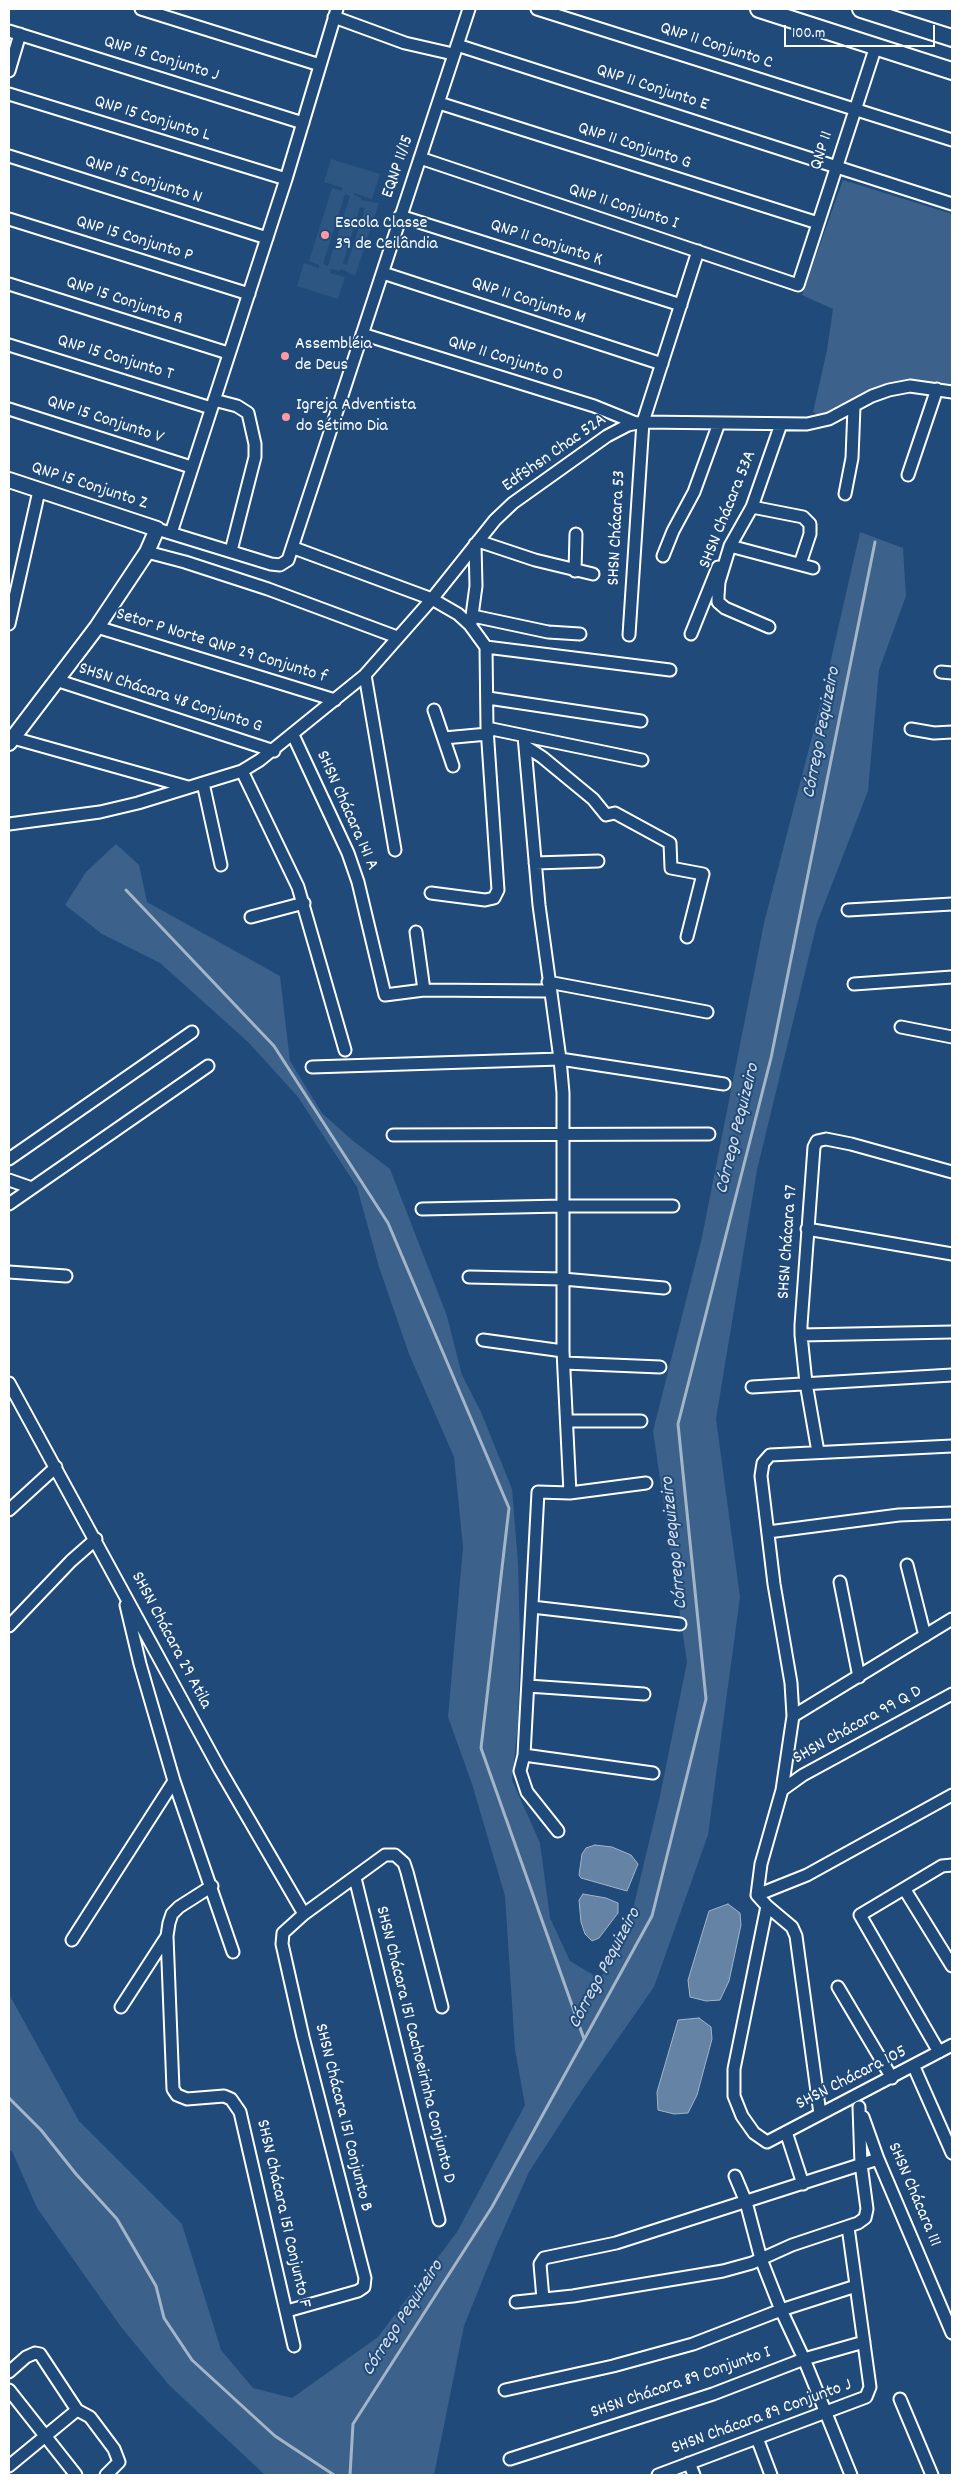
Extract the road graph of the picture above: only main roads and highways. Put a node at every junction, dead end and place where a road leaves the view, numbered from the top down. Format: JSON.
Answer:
{"nodes":[{"id":1,"x":759,"y":9,"type":"edge"},
{"id":2,"x":861,"y":9,"type":"edge"},
{"id":3,"x":886,"y":13,"type":"edge"},
{"id":4,"x":952,"y":38,"type":"edge"},
{"id":5,"x":952,"y":71,"type":"edge"}],
"edges":[{"from":1,"to":5,"type":"main road"},
{"from":2,"to":3,"type":"main road"},
{"from":3,"to":4,"type":"main road"}]}
